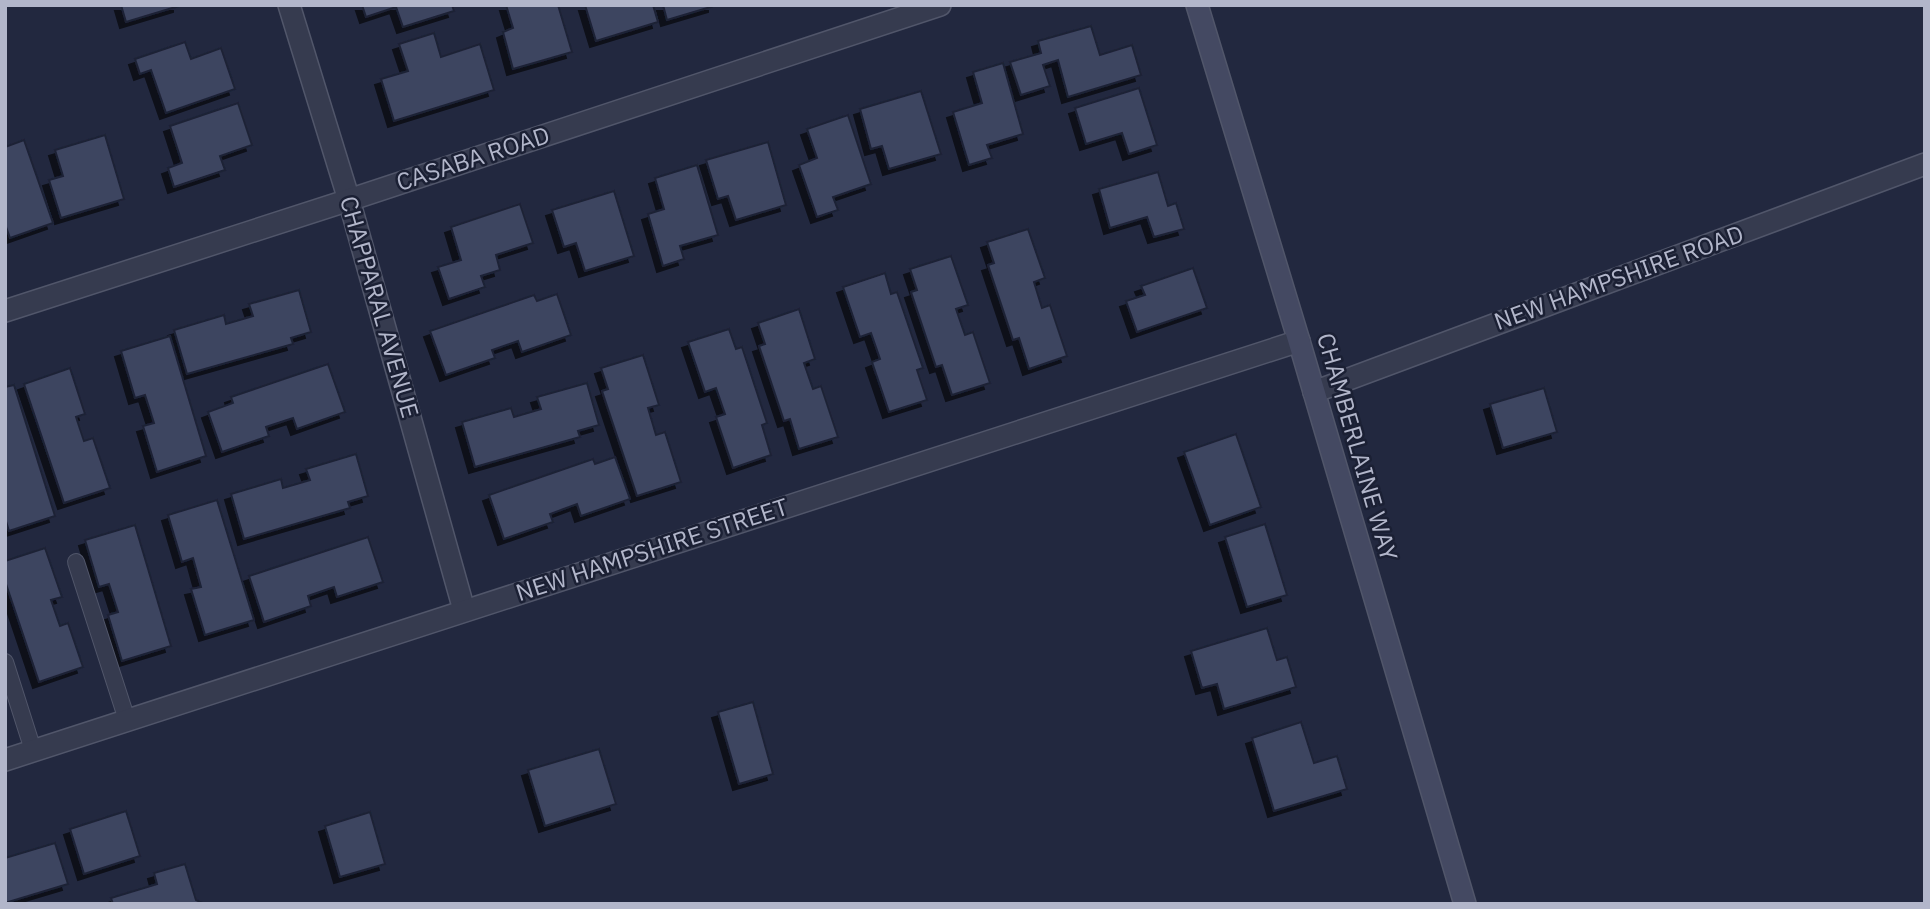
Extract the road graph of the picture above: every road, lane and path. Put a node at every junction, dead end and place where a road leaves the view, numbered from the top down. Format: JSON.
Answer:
{"nodes":[{"id":1,"x":289,"y":5,"type":"edge"},
{"id":2,"x":940,"y":5,"type":"edge"},
{"id":3,"x":1197,"y":5,"type":"edge"},
{"id":4,"x":1925,"y":164,"type":"edge"},
{"id":5,"x":349,"y":200,"type":"junction"},
{"id":6,"x":5,"y":311,"type":"edge"},
{"id":7,"x":1299,"y":341,"type":"junction"},
{"id":8,"x":1314,"y":392,"type":"junction"},
{"id":9,"x":76,"y":562,"type":"dead end"},
{"id":10,"x":464,"y":610,"type":"junction"},
{"id":11,"x":5,"y":662,"type":"edge"},
{"id":12,"x":127,"y":720,"type":"junction"},
{"id":13,"x":33,"y":751,"type":"junction"},
{"id":14,"x":5,"y":760,"type":"edge"},
{"id":15,"x":1465,"y":904,"type":"edge"}],
"edges":[{"from":1,"to":5,"type":"street","name":"CHAPPARAL AVENUE"},
{"from":2,"to":5,"type":"street","name":"CASABA ROAD"},
{"from":3,"to":7,"type":"main road","name":"CHAMBERLAINE WAY"},
{"from":4,"to":8,"type":"street","name":"NEW HAMPSHIRE ROAD"},
{"from":5,"to":6,"type":"street","name":"CASABA ROAD"},
{"from":5,"to":10,"type":"street","name":"CHAPPARAL AVENUE"},
{"from":7,"to":8,"type":"main road","name":"CHAMBERLAINE WAY"},
{"from":7,"to":10,"type":"street","name":"NEW HAMPSHIRE STREET"},
{"from":8,"to":15,"type":"main road","name":"CHAMBERLAINE WAY"},
{"from":9,"to":12,"type":"lane"},
{"from":10,"to":12,"type":"street","name":"NEW HAMPSHIRE STREET"},
{"from":11,"to":13,"type":"lane"},
{"from":12,"to":13,"type":"street","name":"NEW HAMPSHIRE STREET"},
{"from":13,"to":14,"type":"street","name":"NEW HAMPSHIRE STREET"}]}
